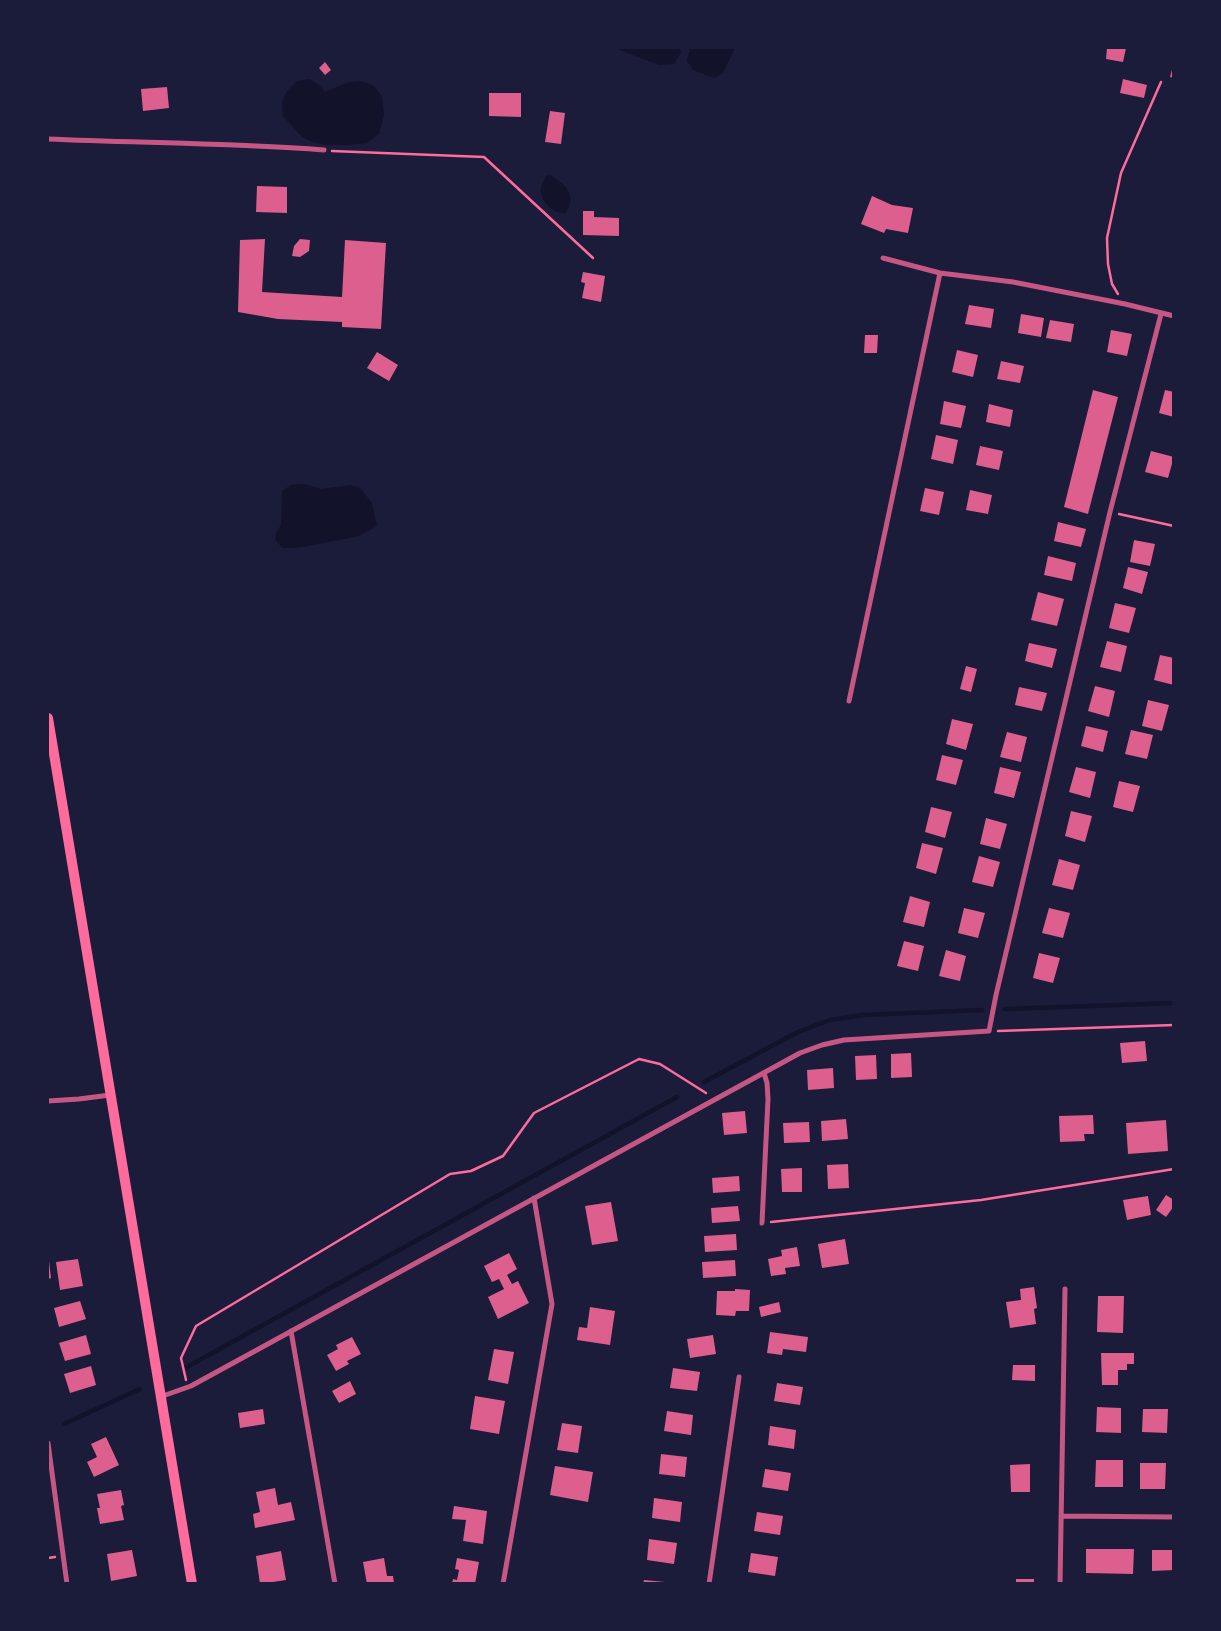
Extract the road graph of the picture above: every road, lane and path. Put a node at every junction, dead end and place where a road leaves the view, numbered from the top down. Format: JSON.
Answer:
{"nodes":[{"id":1,"x":1161,"y":82,"type":"dead end"},
{"id":2,"x":48,"y":139,"type":"edge"},
{"id":3,"x":324,"y":150,"type":"joint"},
{"id":4,"x":593,"y":258,"type":"dead end"},
{"id":5,"x":883,"y":258,"type":"dead end"},
{"id":6,"x":940,"y":273,"type":"junction"},
{"id":7,"x":1125,"y":304,"type":"junction"},
{"id":8,"x":1161,"y":314,"type":"junction"},
{"id":9,"x":1174,"y":316,"type":"edge"},
{"id":10,"x":1110,"y":512,"type":"junction"},
{"id":11,"x":1174,"y":526,"type":"edge"},
{"id":12,"x":849,"y":701,"type":"dead end"},
{"id":13,"x":48,"y":718,"type":"edge"},
{"id":14,"x":1174,"y":1025,"type":"edge"},
{"id":15,"x":989,"y":1031,"type":"junction"},
{"id":16,"x":764,"y":1073,"type":"junction"},
{"id":17,"x":110,"y":1095,"type":"junction"},
{"id":18,"x":716,"y":1100,"type":"junction"},
{"id":19,"x":48,"y":1101,"type":"edge"},
{"id":20,"x":1174,"y":1169,"type":"edge"},
{"id":21,"x":534,"y":1198,"type":"junction"},
{"id":22,"x":762,"y":1223,"type":"joint"},
{"id":23,"x":1065,"y":1289,"type":"dead end"},
{"id":24,"x":291,"y":1331,"type":"junction"},
{"id":25,"x":739,"y":1377,"type":"dead end"},
{"id":26,"x":188,"y":1387,"type":"junction"},
{"id":27,"x":160,"y":1397,"type":"junction"},
{"id":28,"x":48,"y":1443,"type":"edge"},
{"id":29,"x":1061,"y":1516,"type":"junction"},
{"id":30,"x":1174,"y":1517,"type":"edge"},
{"id":31,"x":67,"y":1584,"type":"edge"},
{"id":32,"x":192,"y":1584,"type":"edge"},
{"id":33,"x":335,"y":1584,"type":"edge"},
{"id":34,"x":503,"y":1584,"type":"edge"},
{"id":35,"x":709,"y":1584,"type":"edge"},
{"id":36,"x":1060,"y":1584,"type":"edge"}],
"edges":[{"from":1,"to":7,"type":"path"},
{"from":2,"to":3,"type":"street"},
{"from":3,"to":4,"type":"path"},
{"from":5,"to":6,"type":"street"},
{"from":6,"to":7,"type":"street"},
{"from":6,"to":12,"type":"street"},
{"from":7,"to":8,"type":"street"},
{"from":8,"to":9,"type":"street"},
{"from":8,"to":10,"type":"street"},
{"from":10,"to":11,"type":"path"},
{"from":10,"to":15,"type":"street"},
{"from":13,"to":17,"type":"main road"},
{"from":14,"to":15,"type":"path"},
{"from":15,"to":16,"type":"street"},
{"from":16,"to":18,"type":"street"},
{"from":16,"to":22,"type":"street"},
{"from":17,"to":19,"type":"street"},
{"from":17,"to":27,"type":"main road"},
{"from":18,"to":21,"type":"street"},
{"from":18,"to":26,"type":"path"},
{"from":20,"to":22,"type":"path"},
{"from":21,"to":24,"type":"street"},
{"from":21,"to":34,"type":"street"},
{"from":23,"to":29,"type":"street"},
{"from":24,"to":26,"type":"street"},
{"from":24,"to":33,"type":"street"},
{"from":25,"to":35,"type":"street"},
{"from":26,"to":27,"type":"street"},
{"from":27,"to":32,"type":"main road"},
{"from":28,"to":31,"type":"street"},
{"from":29,"to":30,"type":"street"},
{"from":29,"to":36,"type":"street"}]}
